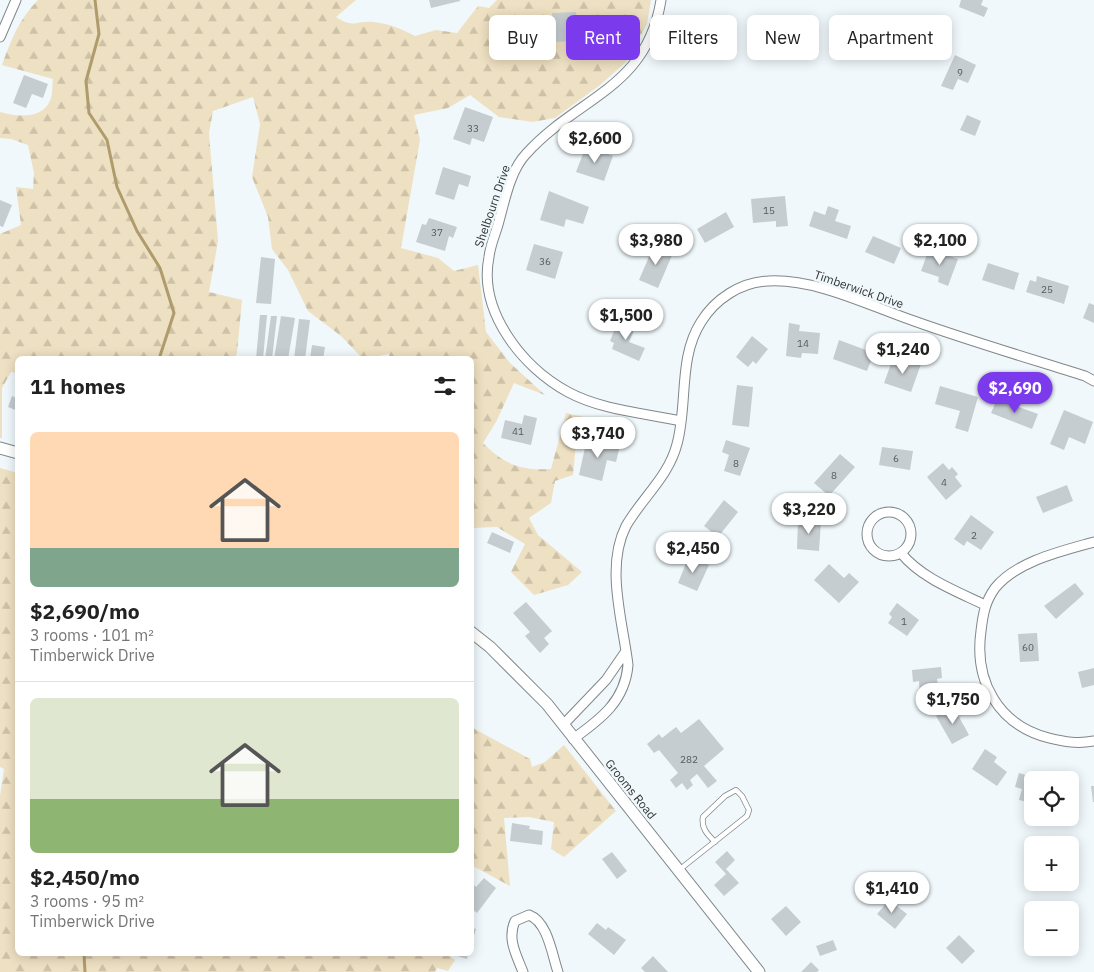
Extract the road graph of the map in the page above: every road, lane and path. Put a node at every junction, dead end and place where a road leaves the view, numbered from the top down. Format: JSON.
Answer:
{"nodes":[{"id":1,"x":16,"y":0,"type":"edge"},
{"id":2,"x":661,"y":0,"type":"edge"},
{"id":3,"x":0,"y":38,"type":"edge"},
{"id":4,"x":1094,"y":381,"type":"edge"},
{"id":5,"x":681,"y":421,"type":"junction"},
{"id":6,"x":0,"y":448,"type":"edge"},
{"id":7,"x":15,"y":452,"type":"edge"},
{"id":8,"x":1094,"y":542,"type":"edge"},
{"id":9,"x":901,"y":553,"type":"junction"},
{"id":10,"x":985,"y":605,"type":"junction"},
{"id":11,"x":474,"y":634,"type":"edge"},
{"id":12,"x":626,"y":651,"type":"junction"},
{"id":13,"x":562,"y":726,"type":"junction"},
{"id":14,"x":573,"y":739,"type":"junction"},
{"id":15,"x":1094,"y":741,"type":"edge"},
{"id":16,"x":715,"y":842,"type":"junction"},
{"id":17,"x":678,"y":871,"type":"junction"},
{"id":18,"x":523,"y":972,"type":"edge"},
{"id":19,"x":558,"y":972,"type":"edge"},
{"id":20,"x":760,"y":972,"type":"edge"}],
"edges":[{"from":1,"to":3,"type":"street"},
{"from":2,"to":5,"type":"street","name":"Shelbourn Drive"},
{"from":4,"to":5,"type":"street","name":"Timberwick Drive"},
{"from":5,"to":12,"type":"street","name":"Timberwick Drive"},
{"from":6,"to":7,"type":"street"},
{"from":8,"to":10,"type":"street"},
{"from":9,"to":9,"type":"street"},
{"from":9,"to":10,"type":"street"},
{"from":10,"to":15,"type":"street"},
{"from":11,"to":13,"type":"street","name":"Grooms Road"},
{"from":12,"to":13,"type":"street"},
{"from":12,"to":14,"type":"street","name":"Timberwick Drive"},
{"from":13,"to":14,"type":"street","name":"Grooms Road"},
{"from":14,"to":17,"type":"street","name":"Grooms Road"},
{"from":16,"to":16,"type":"lane"},
{"from":16,"to":17,"type":"lane"},
{"from":17,"to":20,"type":"street","name":"Grooms Road"},
{"from":18,"to":19,"type":"street"}]}
